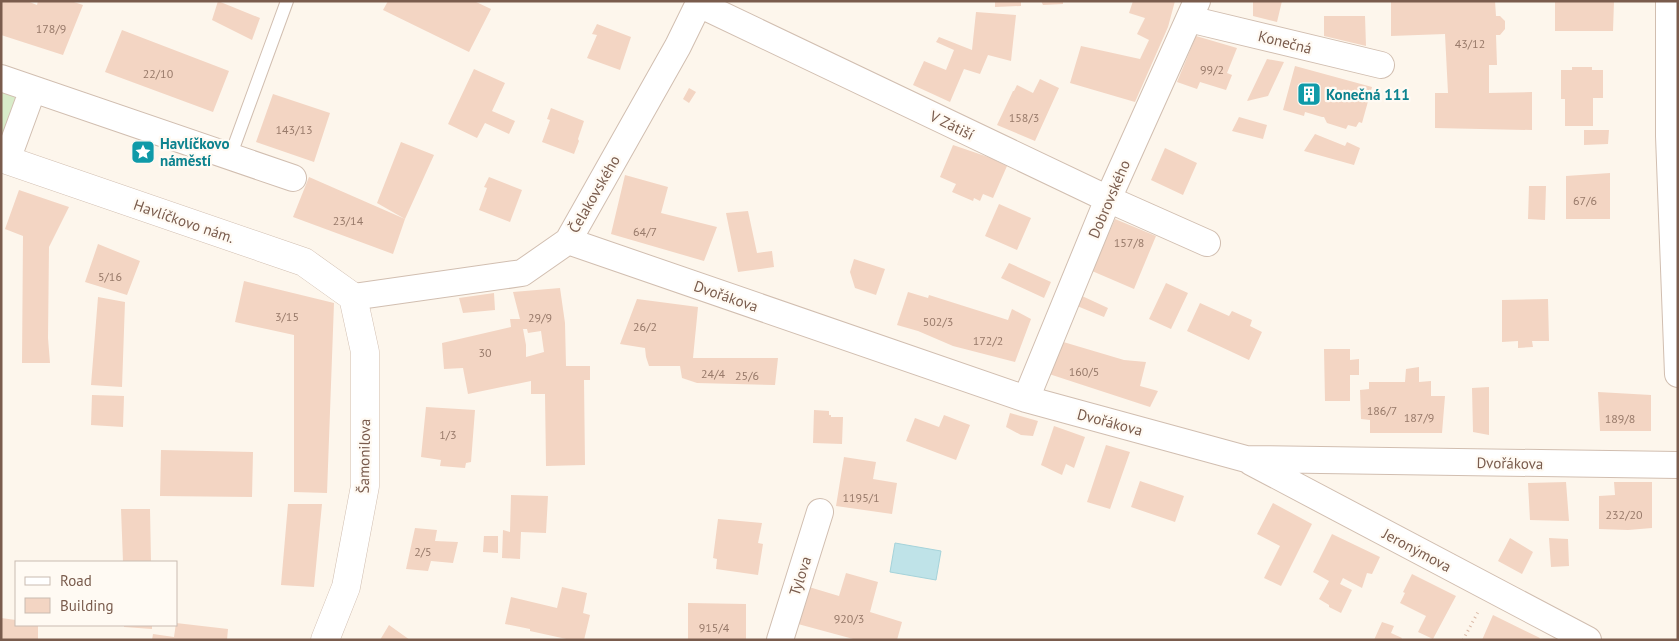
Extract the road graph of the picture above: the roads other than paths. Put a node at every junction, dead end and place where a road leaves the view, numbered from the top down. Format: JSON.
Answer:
{"nodes":[{"id":1,"x":288,"y":1,"type":"edge"},
{"id":2,"x":1669,"y":1,"type":"edge"},
{"id":3,"x":699,"y":2,"type":"edge"},
{"id":4,"x":1193,"y":10,"type":"edge"},
{"id":5,"x":1381,"y":65,"type":"dead end"},
{"id":6,"x":1,"y":78,"type":"edge"},
{"id":7,"x":33,"y":90,"type":"junction"},
{"id":8,"x":1673,"y":136,"type":"edge"},
{"id":9,"x":230,"y":157,"type":"junction"},
{"id":10,"x":4,"y":159,"type":"edge"},
{"id":11,"x":293,"y":178,"type":"dead end"},
{"id":12,"x":1108,"y":199,"type":"junction"},
{"id":13,"x":568,"y":241,"type":"junction"},
{"id":14,"x":1207,"y":243,"type":"dead end"},
{"id":15,"x":353,"y":297,"type":"junction"},
{"id":16,"x":1678,"y":374,"type":"edge"},
{"id":17,"x":1026,"y":399,"type":"junction"},
{"id":18,"x":1246,"y":459,"type":"junction"},
{"id":19,"x":1678,"y":465,"type":"edge"},
{"id":20,"x":820,"y":512,"type":"dead end"},
{"id":21,"x":325,"y":640,"type":"edge"},
{"id":22,"x":780,"y":640,"type":"edge"},
{"id":23,"x":1588,"y":640,"type":"edge"}],
"edges":[{"from":1,"to":9,"type":"lane"},
{"from":2,"to":8,"type":"street"},
{"from":3,"to":12,"type":"street","name":"V Zátiší"},
{"from":3,"to":13,"type":"street","name":"Čelakovského"},
{"from":4,"to":5,"type":"street","name":"Konečná"},
{"from":4,"to":12,"type":"street","name":"Dobrovského"},
{"from":6,"to":7,"type":"street"},
{"from":7,"to":9,"type":"street"},
{"from":7,"to":10,"type":"street","name":"Havlíčkovo nám."},
{"from":8,"to":16,"type":"street"},
{"from":9,"to":11,"type":"street"},
{"from":10,"to":15,"type":"street","name":"Havlíčkovo nám."},
{"from":12,"to":14,"type":"street","name":"V Zátiší"},
{"from":12,"to":17,"type":"street","name":"Dobrovského"},
{"from":13,"to":15,"type":"street","name":"Čelakovského"},
{"from":13,"to":17,"type":"street","name":"Dvořákova"},
{"from":15,"to":21,"type":"street","name":"Šamonilova"},
{"from":17,"to":18,"type":"street","name":"Dvořákova"},
{"from":18,"to":19,"type":"street","name":"Dvořákova"},
{"from":18,"to":23,"type":"street","name":"Jeronýmova"},
{"from":20,"to":22,"type":"street","name":"Tylova"}]}
